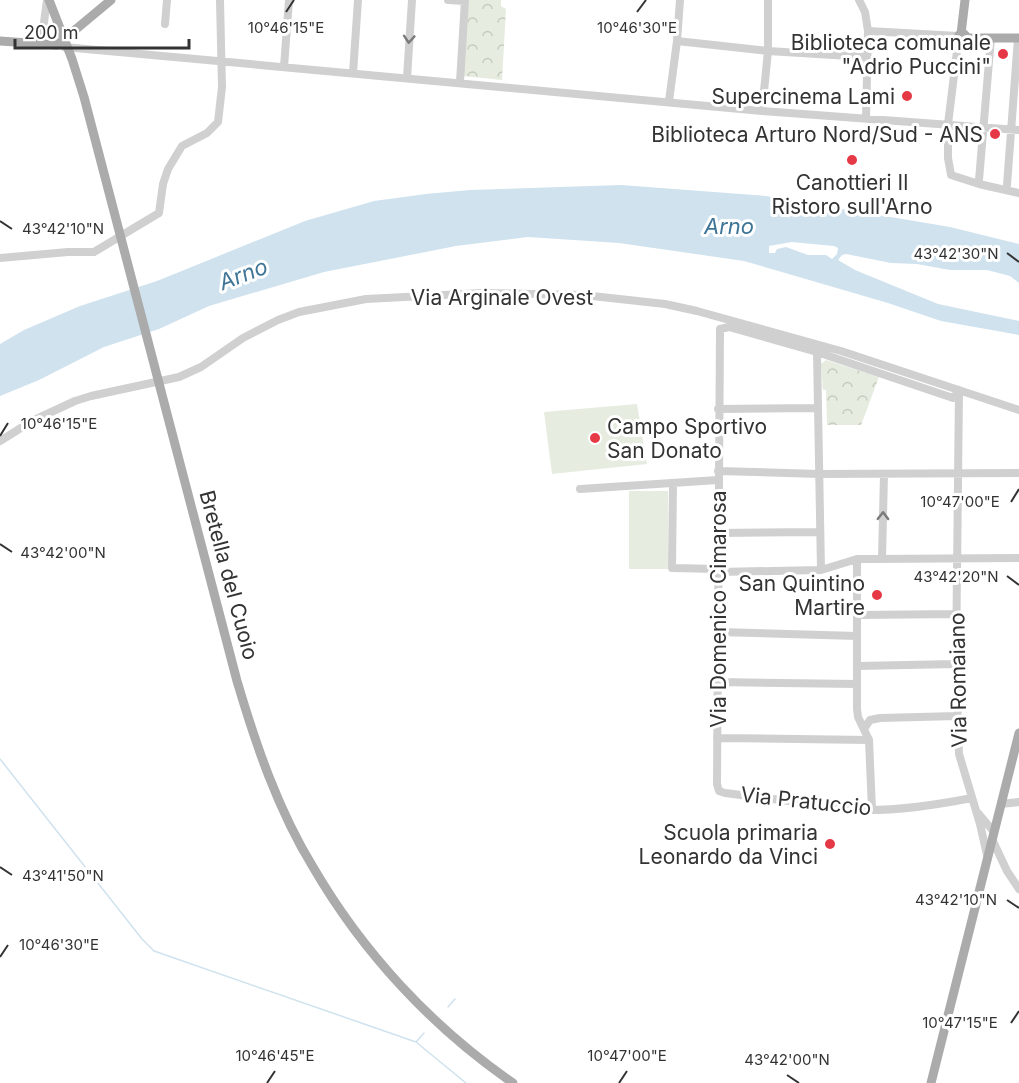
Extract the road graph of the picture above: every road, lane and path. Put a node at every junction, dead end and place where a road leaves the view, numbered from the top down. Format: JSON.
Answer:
{"nodes":[{"id":1,"x":48,"y":0,"type":"edge"},
{"id":2,"x":111,"y":0,"type":"edge"},
{"id":3,"x":167,"y":0,"type":"edge"},
{"id":4,"x":220,"y":0,"type":"edge"},
{"id":5,"x":289,"y":0,"type":"edge"},
{"id":6,"x":358,"y":0,"type":"edge"},
{"id":7,"x":412,"y":0,"type":"edge"},
{"id":8,"x":448,"y":0,"type":"edge"},
{"id":9,"x":465,"y":0,"type":"edge"},
{"id":10,"x":680,"y":0,"type":"edge"},
{"id":11,"x":768,"y":0,"type":"edge"},
{"id":12,"x":859,"y":0,"type":"edge"},
{"id":13,"x":965,"y":0,"type":"edge"},
{"id":14,"x":165,"y":24,"type":"dead end"},
{"id":15,"x":868,"y":31,"type":"junction"},
{"id":16,"x":962,"y":38,"type":"junction"},
{"id":17,"x":991,"y":38,"type":"junction"},
{"id":18,"x":1019,"y":38,"type":"edge"},
{"id":19,"x":0,"y":41,"type":"edge"},
{"id":20,"x":678,"y":41,"type":"junction"},
{"id":21,"x":42,"y":45,"type":"junction"},
{"id":22,"x":57,"y":45,"type":"junction"},
{"id":23,"x":768,"y":51,"type":"junction"},
{"id":24,"x":866,"y":57,"type":"junction"},
{"id":25,"x":221,"y":61,"type":"junction"},
{"id":26,"x":284,"y":67,"type":"junction"},
{"id":27,"x":353,"y":73,"type":"junction"},
{"id":28,"x":406,"y":78,"type":"junction"},
{"id":29,"x":460,"y":82,"type":"junction"},
{"id":30,"x":669,"y":101,"type":"junction"},
{"id":31,"x":762,"y":111,"type":"junction"},
{"id":32,"x":866,"y":118,"type":"junction"},
{"id":33,"x":948,"y":124,"type":"junction"},
{"id":34,"x":983,"y":128,"type":"junction"},
{"id":35,"x":1015,"y":130,"type":"edge"},
{"id":36,"x":979,"y":180,"type":"dead end"},
{"id":37,"x":1007,"y":185,"type":"dead end"},
{"id":38,"x":1019,"y":193,"type":"edge"},
{"id":39,"x":0,"y":258,"type":"edge"},
{"id":40,"x":817,"y":352,"type":"junction"},
{"id":41,"x":959,"y":390,"type":"junction"},
{"id":42,"x":817,"y":408,"type":"junction"},
{"id":43,"x":718,"y":409,"type":"junction"},
{"id":44,"x":1019,"y":410,"type":"edge"},
{"id":45,"x":0,"y":441,"type":"edge"},
{"id":46,"x":957,"y":472,"type":"junction"},
{"id":47,"x":1019,"y":472,"type":"edge"},
{"id":48,"x":819,"y":474,"type":"junction"},
{"id":49,"x":884,"y":474,"type":"junction"},
{"id":50,"x":718,"y":476,"type":"junction"},
{"id":51,"x":673,"y":483,"type":"junction"},
{"id":52,"x":580,"y":489,"type":"dead end"},
{"id":53,"x":718,"y":533,"type":"junction"},
{"id":54,"x":820,"y":533,"type":"junction"},
{"id":55,"x":957,"y":557,"type":"junction"},
{"id":56,"x":1019,"y":558,"type":"edge"},
{"id":57,"x":856,"y":559,"type":"junction"},
{"id":58,"x":882,"y":559,"type":"junction"},
{"id":59,"x":718,"y":570,"type":"junction"},
{"id":60,"x":821,"y":570,"type":"junction"},
{"id":61,"x":957,"y":614,"type":"junction"},
{"id":62,"x":857,"y":615,"type":"junction"},
{"id":63,"x":718,"y":632,"type":"junction"},
{"id":64,"x":857,"y":636,"type":"junction"},
{"id":65,"x":956,"y":664,"type":"junction"},
{"id":66,"x":857,"y":666,"type":"junction"},
{"id":67,"x":717,"y":682,"type":"junction"},
{"id":68,"x":856,"y":684,"type":"junction"},
{"id":69,"x":957,"y":716,"type":"junction"},
{"id":70,"x":864,"y":729,"type":"junction"},
{"id":71,"x":1019,"y":733,"type":"edge"},
{"id":72,"x":717,"y":738,"type":"junction"},
{"id":73,"x":869,"y":740,"type":"junction"},
{"id":74,"x":717,"y":784,"type":"joint"},
{"id":75,"x":972,"y":798,"type":"junction"},
{"id":76,"x":1019,"y":802,"type":"edge"},
{"id":77,"x":1001,"y":807,"type":"junction"},
{"id":78,"x":872,"y":810,"type":"junction"},
{"id":79,"x":982,"y":821,"type":"junction"},
{"id":80,"x":993,"y":835,"type":"junction"},
{"id":81,"x":987,"y":860,"type":"junction"},
{"id":82,"x":1019,"y":889,"type":"edge"},
{"id":83,"x":934,"y":1069,"type":"junction"},
{"id":84,"x":513,"y":1083,"type":"edge"},
{"id":85,"x":931,"y":1083,"type":"edge"},
{"id":86,"x":936,"y":1083,"type":"edge"}],
"edges":[{"from":1,"to":21,"type":"street"},
{"from":1,"to":84,"type":"main road","name":"Bretella del Cuoio"},
{"from":2,"to":22,"type":"main road"},
{"from":3,"to":14,"type":"street"},
{"from":4,"to":25,"type":"street"},
{"from":5,"to":26,"type":"street"},
{"from":6,"to":27,"type":"street"},
{"from":7,"to":28,"type":"street","one_way":true},
{"from":8,"to":9,"type":"street"},
{"from":9,"to":29,"type":"street"},
{"from":10,"to":20,"type":"street"},
{"from":11,"to":23,"type":"street"},
{"from":12,"to":15,"type":"street"},
{"from":13,"to":16,"type":"main road"},
{"from":15,"to":16,"type":"street"},
{"from":15,"to":24,"type":"street"},
{"from":16,"to":17,"type":"main road"},
{"from":16,"to":33,"type":"street"},
{"from":17,"to":18,"type":"main road"},
{"from":17,"to":34,"type":"street"},
{"from":18,"to":35,"type":"street"},
{"from":19,"to":21,"type":"main road"},
{"from":20,"to":23,"type":"street"},
{"from":20,"to":30,"type":"street"},
{"from":21,"to":22,"type":"main road"},
{"from":22,"to":25,"type":"street"},
{"from":23,"to":24,"type":"street"},
{"from":23,"to":31,"type":"street"},
{"from":24,"to":32,"type":"street"},
{"from":25,"to":26,"type":"street"},
{"from":25,"to":39,"type":"street"},
{"from":26,"to":27,"type":"street"},
{"from":27,"to":28,"type":"street"},
{"from":28,"to":29,"type":"street"},
{"from":29,"to":30,"type":"street"},
{"from":30,"to":31,"type":"street"},
{"from":31,"to":32,"type":"street"},
{"from":32,"to":33,"type":"street"},
{"from":33,"to":34,"type":"street"},
{"from":33,"to":38,"type":"street"},
{"from":34,"to":35,"type":"street"},
{"from":34,"to":36,"type":"street"},
{"from":35,"to":37,"type":"street"},
{"from":40,"to":41,"type":"street"},
{"from":40,"to":42,"type":"street"},
{"from":40,"to":43,"type":"street","name":"Via Domenico Cimarosa"},
{"from":41,"to":44,"type":"street","name":"Via Arginale Ovest"},
{"from":41,"to":45,"type":"street","name":"Via Arginale Ovest"},
{"from":41,"to":46,"type":"street","name":"Via Romaiano"},
{"from":42,"to":43,"type":"street"},
{"from":42,"to":48,"type":"street"},
{"from":43,"to":50,"type":"street","name":"Via Domenico Cimarosa"},
{"from":46,"to":47,"type":"street"},
{"from":46,"to":49,"type":"street"},
{"from":46,"to":55,"type":"street","name":"Via Romaiano"},
{"from":48,"to":49,"type":"street"},
{"from":48,"to":50,"type":"street"},
{"from":48,"to":54,"type":"street"},
{"from":58,"to":49,"type":"street","one_way":true},
{"from":50,"to":51,"type":"street"},
{"from":50,"to":53,"type":"street","name":"Via Domenico Cimarosa"},
{"from":51,"to":52,"type":"street"},
{"from":51,"to":59,"type":"street"},
{"from":53,"to":54,"type":"street"},
{"from":53,"to":59,"type":"street","name":"Via Domenico Cimarosa"},
{"from":54,"to":60,"type":"street"},
{"from":55,"to":56,"type":"street"},
{"from":55,"to":58,"type":"street"},
{"from":55,"to":61,"type":"street","name":"Via Romaiano"},
{"from":57,"to":58,"type":"street"},
{"from":57,"to":60,"type":"street"},
{"from":57,"to":62,"type":"street"},
{"from":59,"to":60,"type":"street"},
{"from":59,"to":63,"type":"street","name":"Via Domenico Cimarosa"},
{"from":61,"to":62,"type":"street"},
{"from":61,"to":65,"type":"street","name":"Via Romaiano"},
{"from":62,"to":64,"type":"street"},
{"from":63,"to":64,"type":"street"},
{"from":63,"to":67,"type":"street","name":"Via Domenico Cimarosa"},
{"from":64,"to":66,"type":"street"},
{"from":65,"to":66,"type":"street"},
{"from":65,"to":69,"type":"street","name":"Via Romaiano"},
{"from":66,"to":68,"type":"street"},
{"from":67,"to":68,"type":"street"},
{"from":67,"to":72,"type":"street","name":"Via Domenico Cimarosa"},
{"from":68,"to":70,"type":"street"},
{"from":69,"to":70,"type":"street"},
{"from":69,"to":75,"type":"street","name":"Via Romaiano"},
{"from":70,"to":73,"type":"street"},
{"from":71,"to":77,"type":"main road"},
{"from":72,"to":73,"type":"street"},
{"from":72,"to":74,"type":"street","name":"Via Domenico Cimarosa"},
{"from":73,"to":78,"type":"street"},
{"from":74,"to":78,"type":"street","name":"Via Pratuccio"},
{"from":75,"to":78,"type":"street","name":"Via Pratuccio"},
{"from":75,"to":79,"type":"street","name":"Via Romaiano"},
{"from":76,"to":77,"type":"street"},
{"from":77,"to":79,"type":"street"},
{"from":77,"to":80,"type":"main road"},
{"from":79,"to":80,"type":"street"},
{"from":79,"to":81,"type":"street","name":"Via Romaiano"},
{"from":80,"to":81,"type":"main road"},
{"from":80,"to":82,"type":"street"},
{"from":81,"to":83,"type":"main road"},
{"from":83,"to":85,"type":"main road"},
{"from":83,"to":86,"type":"street"}]}
